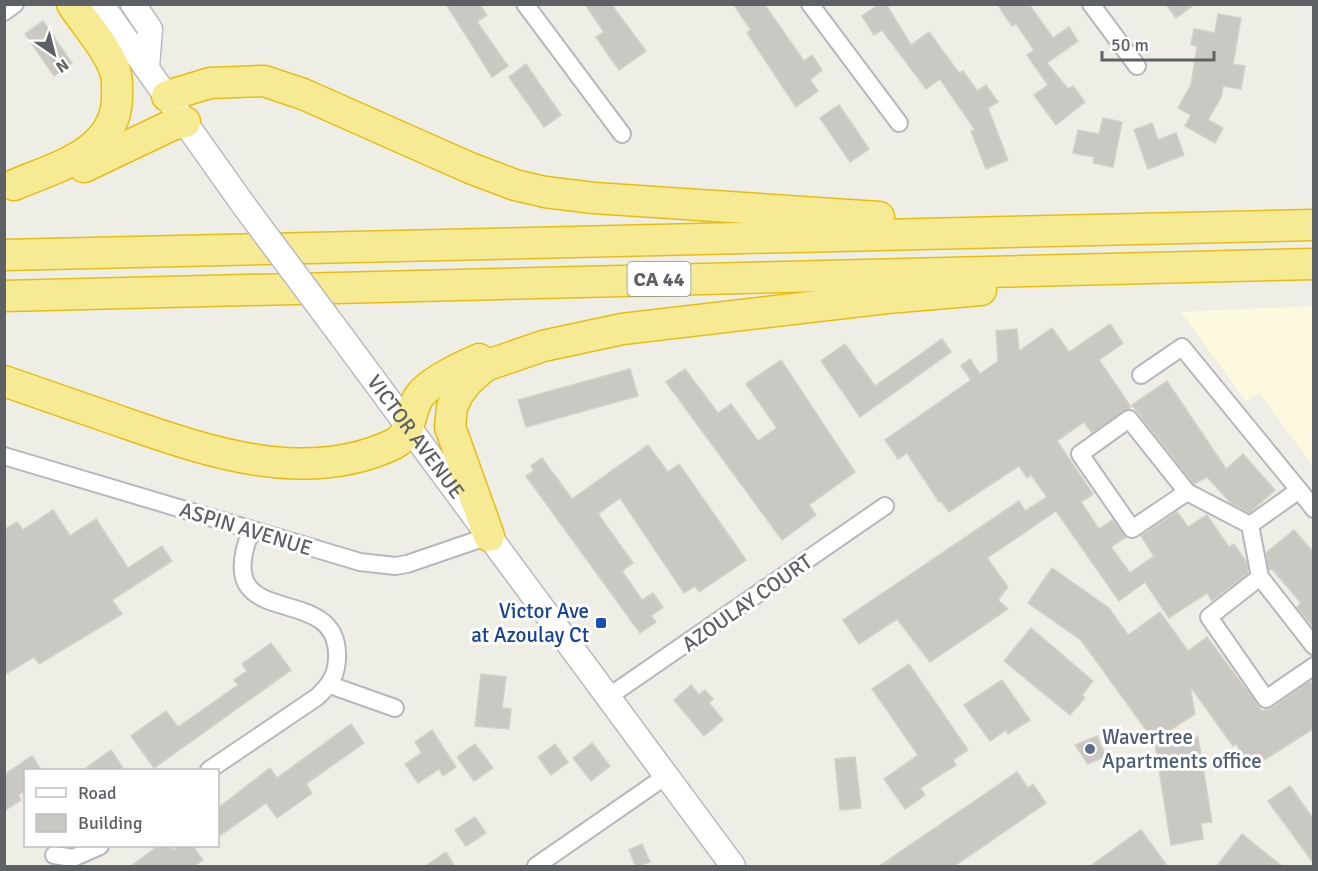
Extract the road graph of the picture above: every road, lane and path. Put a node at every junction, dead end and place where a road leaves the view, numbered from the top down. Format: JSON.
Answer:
{"nodes":[{"id":1,"x":15,"y":4,"type":"edge"},
{"id":2,"x":72,"y":4,"type":"edge"},
{"id":3,"x":101,"y":4,"type":"edge"},
{"id":4,"x":133,"y":4,"type":"edge"},
{"id":5,"x":525,"y":4,"type":"edge"},
{"id":6,"x":810,"y":4,"type":"edge"},
{"id":7,"x":1091,"y":4,"type":"edge"},
{"id":8,"x":4,"y":12,"type":"edge"},
{"id":9,"x":1137,"y":66,"type":"dead end"},
{"id":10,"x":147,"y":67,"type":"junction"},
{"id":11,"x":167,"y":96,"type":"junction"},
{"id":12,"x":185,"y":122,"type":"junction"},
{"id":13,"x":899,"y":123,"type":"dead end"},
{"id":14,"x":622,"y":134,"type":"dead end"},
{"id":15,"x":9,"y":186,"type":"edge"},
{"id":16,"x":1314,"y":225,"type":"edge"},
{"id":17,"x":988,"y":232,"type":"junction"},
{"id":18,"x":4,"y":255,"type":"edge"},
{"id":19,"x":1314,"y":264,"type":"edge"},
{"id":20,"x":1132,"y":268,"type":"junction"},
{"id":21,"x":4,"y":296,"type":"edge"},
{"id":22,"x":622,"y":329,"type":"junction"},
{"id":23,"x":1141,"y":375,"type":"dead end"},
{"id":24,"x":4,"y":381,"type":"edge"},
{"id":25,"x":409,"y":428,"type":"junction"},
{"id":26,"x":4,"y":456,"type":"edge"},
{"id":27,"x":1299,"y":490,"type":"junction"},
{"id":28,"x":1186,"y":492,"type":"junction"},
{"id":29,"x":885,"y":506,"type":"dead end"},
{"id":30,"x":1314,"y":509,"type":"edge"},
{"id":31,"x":1250,"y":525,"type":"junction"},
{"id":32,"x":251,"y":531,"type":"junction"},
{"id":33,"x":489,"y":536,"type":"junction"},
{"id":34,"x":1260,"y":577,"type":"junction"},
{"id":35,"x":1314,"y":646,"type":"edge"},
{"id":36,"x":1314,"y":666,"type":"edge"},
{"id":37,"x":330,"y":685,"type":"junction"},
{"id":38,"x":608,"y":697,"type":"junction"},
{"id":39,"x":394,"y":708,"type":"dead end"},
{"id":40,"x":212,"y":769,"type":"edge"},
{"id":41,"x":666,"y":776,"type":"junction"},
{"id":42,"x":98,"y":847,"type":"edge"},
{"id":43,"x":54,"y":855,"type":"dead end"},
{"id":44,"x":536,"y":867,"type":"edge"},
{"id":45,"x":733,"y":867,"type":"edge"}],
"edges":[{"from":1,"to":8,"type":"street"},
{"from":2,"to":15,"type":"highway"},
{"from":3,"to":10,"type":"main road","name":"VICTOR AVENUE"},
{"from":4,"to":10,"type":"main road"},
{"from":5,"to":14,"type":"street"},
{"from":6,"to":13,"type":"street"},
{"from":7,"to":9,"type":"street"},
{"from":10,"to":11,"type":"main road","name":"VICTOR AVENUE"},
{"from":11,"to":12,"type":"main road","name":"VICTOR AVENUE"},
{"from":11,"to":17,"type":"highway"},
{"from":12,"to":15,"type":"highway"},
{"from":12,"to":25,"type":"main road","name":"VICTOR AVENUE","bridge":true},
{"from":16,"to":17,"type":"highway","number":"CA 44"},
{"from":17,"to":18,"type":"highway","number":"CA 44"},
{"from":19,"to":20,"type":"highway","number":"CA 44"},
{"from":20,"to":21,"type":"highway","number":"CA 44"},
{"from":20,"to":22,"type":"highway"},
{"from":22,"to":25,"type":"highway"},
{"from":22,"to":33,"type":"highway"},
{"from":23,"to":27,"type":"street"},
{"from":24,"to":25,"type":"highway"},
{"from":25,"to":33,"type":"main road","name":"VICTOR AVENUE"},
{"from":26,"to":32,"type":"street","name":"ASPIN AVENUE"},
{"from":27,"to":30,"type":"street"},
{"from":27,"to":31,"type":"street"},
{"from":28,"to":28,"type":"street"},
{"from":28,"to":31,"type":"street"},
{"from":29,"to":38,"type":"street","name":"AZOULAY COURT"},
{"from":31,"to":34,"type":"street"},
{"from":32,"to":33,"type":"street","name":"ASPIN AVENUE"},
{"from":32,"to":37,"type":"street"},
{"from":33,"to":38,"type":"main road","name":"VICTOR AVENUE"},
{"from":34,"to":35,"type":"street"},
{"from":34,"to":36,"type":"street"},
{"from":37,"to":39,"type":"street"},
{"from":37,"to":40,"type":"street"},
{"from":38,"to":41,"type":"main road","name":"VICTOR AVENUE"},
{"from":41,"to":44,"type":"street"},
{"from":41,"to":45,"type":"main road","name":"VICTOR AVENUE"},
{"from":42,"to":43,"type":"street"}]}
